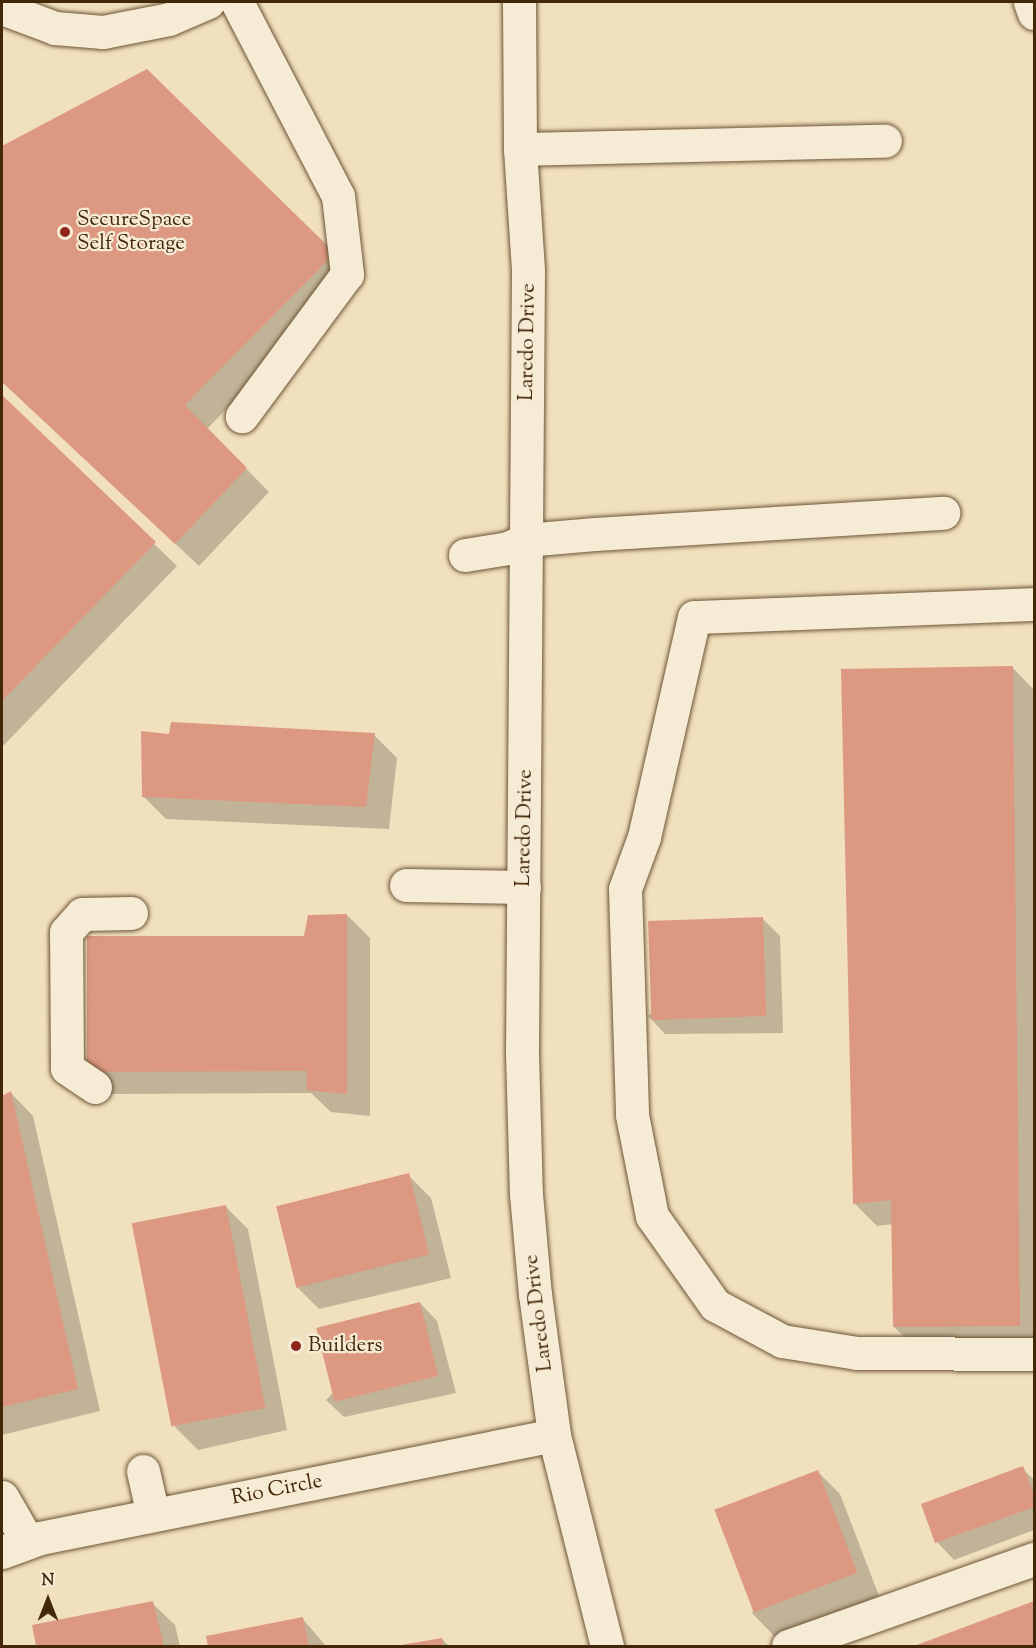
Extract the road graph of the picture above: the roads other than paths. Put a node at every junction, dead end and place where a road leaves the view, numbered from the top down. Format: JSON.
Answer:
{"nodes":[{"id":1,"x":208,"y":2,"type":"edge"},
{"id":2,"x":237,"y":2,"type":"edge"},
{"id":3,"x":519,"y":2,"type":"edge"},
{"id":4,"x":1030,"y":2,"type":"edge"},
{"id":5,"x":2,"y":8,"type":"edge"},
{"id":6,"x":1035,"y":13,"type":"edge"},
{"id":7,"x":885,"y":141,"type":"dead end"},
{"id":8,"x":520,"y":149,"type":"junction"},
{"id":9,"x":242,"y":416,"type":"dead end"},
{"id":10,"x":943,"y":513,"type":"dead end"},
{"id":11,"x":525,"y":540,"type":"junction"},
{"id":12,"x":465,"y":555,"type":"dead end"},
{"id":13,"x":1035,"y":604,"type":"edge"},
{"id":14,"x":406,"y":885,"type":"dead end"},
{"id":15,"x":524,"y":887,"type":"junction"},
{"id":16,"x":131,"y":913,"type":"dead end"},
{"id":17,"x":95,"y":1087,"type":"dead end"},
{"id":18,"x":1035,"y":1354,"type":"edge"},
{"id":19,"x":554,"y":1435,"type":"junction"},
{"id":20,"x":143,"y":1471,"type":"dead end"},
{"id":21,"x":2,"y":1497,"type":"edge"},
{"id":22,"x":153,"y":1515,"type":"junction"},
{"id":23,"x":15,"y":1547,"type":"edge"},
{"id":24,"x":1035,"y":1559,"type":"edge"},
{"id":25,"x":607,"y":1647,"type":"edge"},
{"id":26,"x":788,"y":1647,"type":"edge"}],
"edges":[{"from":1,"to":5,"type":"street"},
{"from":2,"to":9,"type":"street"},
{"from":3,"to":8,"type":"street","name":"Laredo Drive"},
{"from":4,"to":6,"type":"street"},
{"from":7,"to":8,"type":"street"},
{"from":8,"to":11,"type":"street","name":"Laredo Drive"},
{"from":10,"to":11,"type":"street"},
{"from":11,"to":12,"type":"street"},
{"from":11,"to":15,"type":"street","name":"Laredo Drive"},
{"from":13,"to":18,"type":"street"},
{"from":14,"to":15,"type":"street"},
{"from":15,"to":19,"type":"street","name":"Laredo Drive"},
{"from":16,"to":17,"type":"street"},
{"from":19,"to":22,"type":"street","name":"Rio Circle"},
{"from":19,"to":25,"type":"street","name":"Laredo Drive"},
{"from":20,"to":22,"type":"street"},
{"from":21,"to":23,"type":"street"},
{"from":22,"to":23,"type":"street","name":"Rio Circle"},
{"from":24,"to":26,"type":"street"}]}
